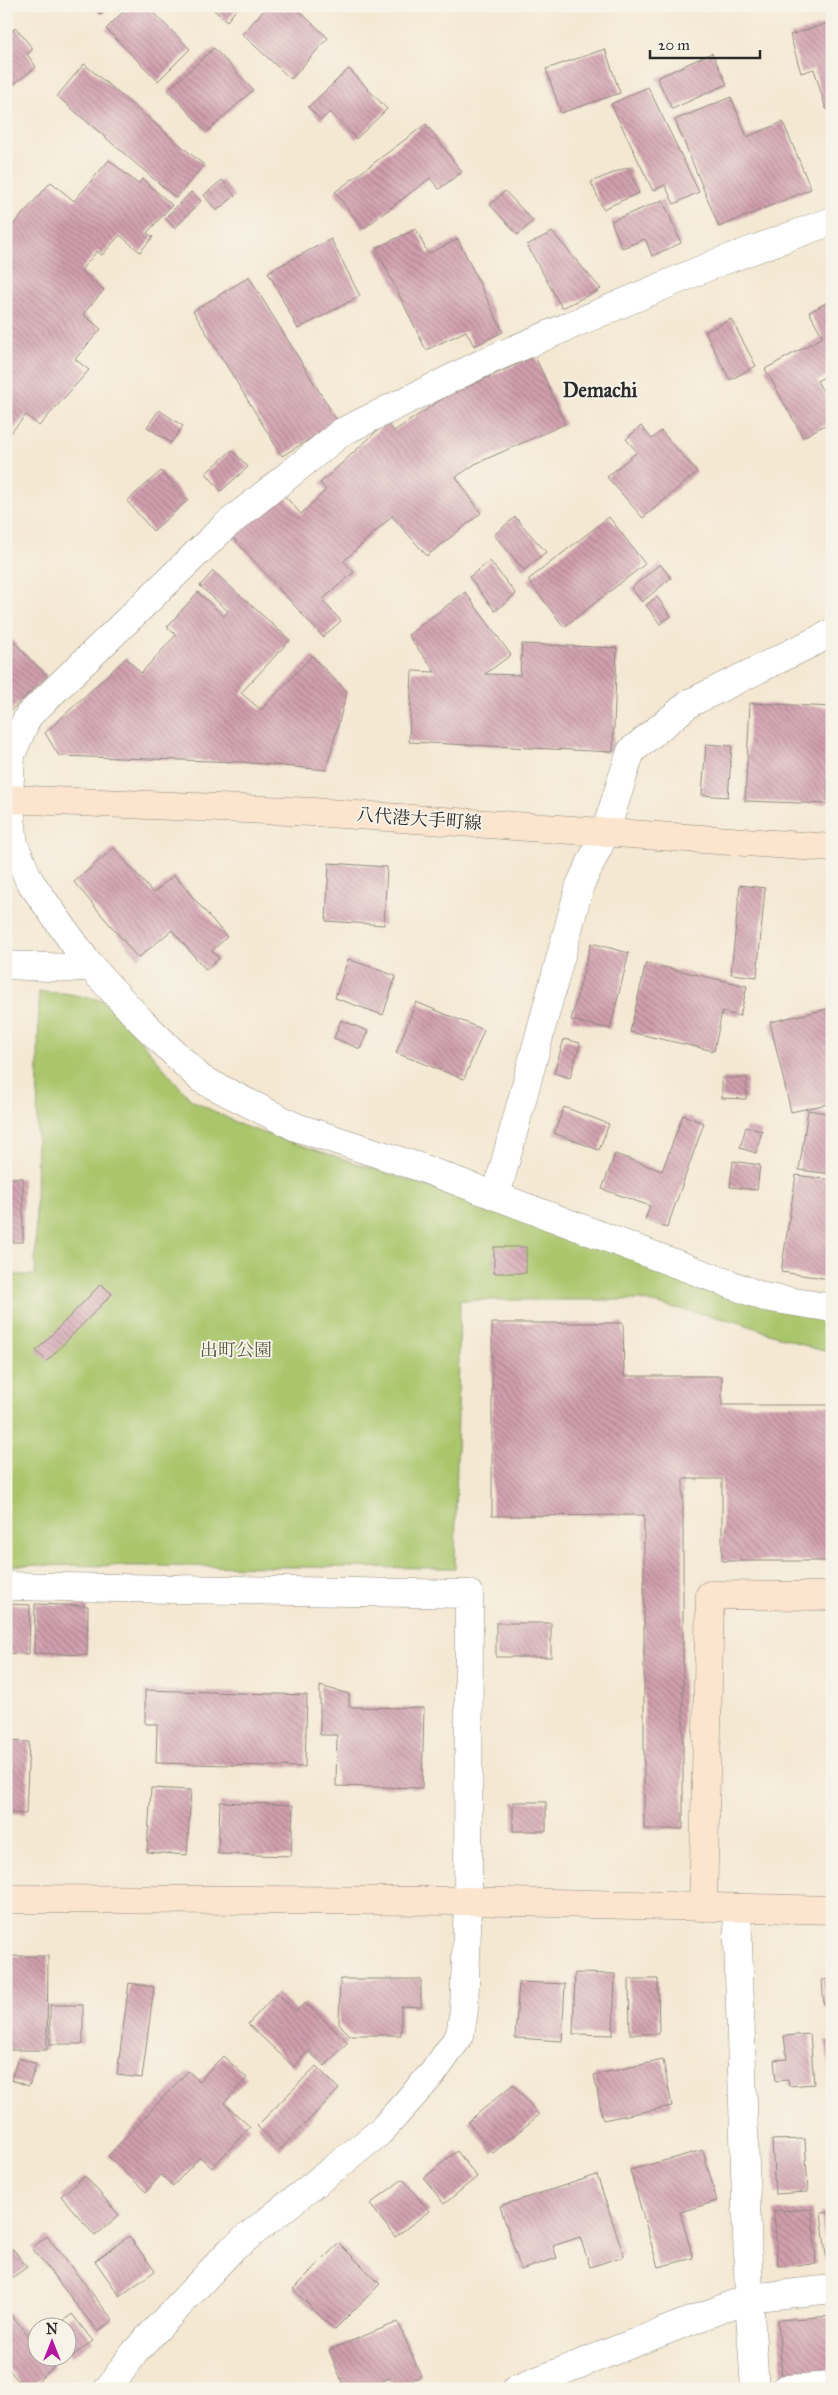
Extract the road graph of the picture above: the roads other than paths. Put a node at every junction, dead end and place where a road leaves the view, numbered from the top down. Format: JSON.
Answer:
{"nodes":[{"id":1,"x":832,"y":221,"type":"edge"},
{"id":2,"x":832,"y":633,"type":"edge"},
{"id":3,"x":8,"y":799,"type":"edge"},
{"id":4,"x":605,"y":834,"type":"junction"},
{"id":5,"x":832,"y":848,"type":"edge"},
{"id":6,"x":6,"y":966,"type":"edge"},
{"id":7,"x":90,"y":966,"type":"junction"},
{"id":8,"x":496,"y":1196,"type":"junction"},
{"id":9,"x":832,"y":1308,"type":"edge"},
{"id":10,"x":6,"y":1586,"type":"edge"},
{"id":11,"x":832,"y":1596,"type":"edge"},
{"id":12,"x":6,"y":1898,"type":"edge"},
{"id":13,"x":468,"y":1901,"type":"junction"},
{"id":14,"x":703,"y":1907,"type":"junction"},
{"id":15,"x":737,"y":1908,"type":"junction"},
{"id":16,"x":832,"y":1910,"type":"edge"},
{"id":17,"x":832,"y":2289,"type":"edge"},
{"id":18,"x":749,"y":2298,"type":"junction"},
{"id":19,"x":832,"y":2386,"type":"edge"},
{"id":20,"x":108,"y":2389,"type":"edge"},
{"id":21,"x":516,"y":2389,"type":"edge"},
{"id":22,"x":755,"y":2389,"type":"edge"},
{"id":23,"x":785,"y":2389,"type":"edge"}],
"edges":[{"from":1,"to":3,"type":"street"},
{"from":2,"to":4,"type":"street"},
{"from":3,"to":4,"type":"street","name":"八代港大手町線"},
{"from":3,"to":7,"type":"street"},
{"from":4,"to":5,"type":"street","name":"八代港大手町線"},
{"from":4,"to":8,"type":"street"},
{"from":6,"to":7,"type":"street"},
{"from":7,"to":8,"type":"street"},
{"from":8,"to":9,"type":"street"},
{"from":10,"to":13,"type":"street"},
{"from":11,"to":14,"type":"street"},
{"from":12,"to":13,"type":"street"},
{"from":13,"to":14,"type":"street"},
{"from":13,"to":20,"type":"street"},
{"from":14,"to":15,"type":"street"},
{"from":15,"to":16,"type":"street"},
{"from":15,"to":18,"type":"street"},
{"from":17,"to":18,"type":"street"},
{"from":18,"to":21,"type":"street"},
{"from":18,"to":22,"type":"street"},
{"from":19,"to":23,"type":"street"}]}
